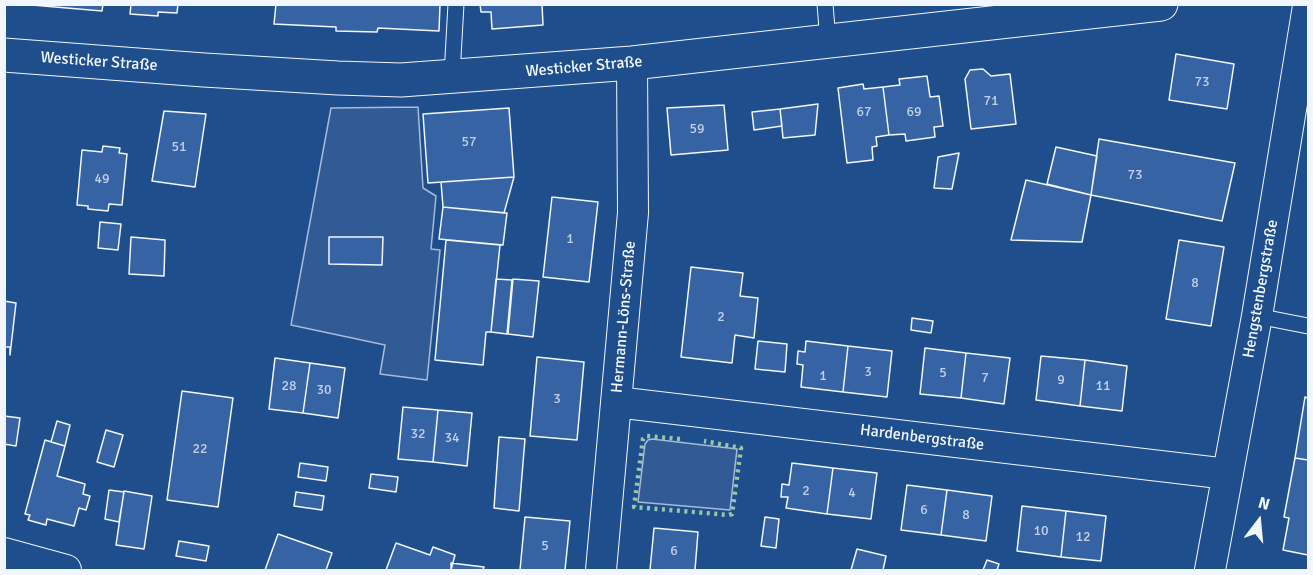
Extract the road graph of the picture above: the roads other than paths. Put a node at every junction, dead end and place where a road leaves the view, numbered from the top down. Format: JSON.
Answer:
{"nodes":[{"id":1,"x":456,"y":4,"type":"edge"},
{"id":2,"x":825,"y":4,"type":"edge"},
{"id":3,"x":1161,"y":4,"type":"edge"},
{"id":4,"x":1308,"y":6,"type":"edge"},
{"id":5,"x":828,"y":41,"type":"junction"},
{"id":6,"x":4,"y":55,"type":"edge"},
{"id":7,"x":632,"y":63,"type":"junction"},
{"id":8,"x":452,"y":75,"type":"junction"},
{"id":9,"x":1257,"y":316,"type":"junction"},
{"id":10,"x":1308,"y":326,"type":"edge"},
{"id":11,"x":616,"y":402,"type":"junction"},
{"id":12,"x":1228,"y":474,"type":"junction"},
{"id":13,"x":4,"y":553,"type":"edge"},
{"id":14,"x":66,"y":570,"type":"edge"},
{"id":15,"x":601,"y":570,"type":"edge"},
{"id":16,"x":1210,"y":570,"type":"edge"}],
"edges":[{"from":1,"to":8,"type":"lane"},
{"from":2,"to":5,"type":"lane"},
{"from":3,"to":5,"type":"main road","name":"Westicker Straße"},
{"from":4,"to":9,"type":"street","name":"Hengstenbergstraße"},
{"from":5,"to":7,"type":"main road","name":"Westicker Straße"},
{"from":6,"to":8,"type":"main road","name":"Westicker Straße"},
{"from":7,"to":8,"type":"main road","name":"Westicker Straße"},
{"from":7,"to":11,"type":"street","name":"Hermann-Löns-Straße"},
{"from":9,"to":10,"type":"lane"},
{"from":9,"to":12,"type":"street","name":"Hengstenbergstraße"},
{"from":11,"to":12,"type":"street","name":"Hardenbergstraße"},
{"from":11,"to":15,"type":"street","name":"Hermann-Löns-Straße"},
{"from":12,"to":16,"type":"street","name":"Hengstenbergstraße"},
{"from":13,"to":14,"type":"street"}]}
